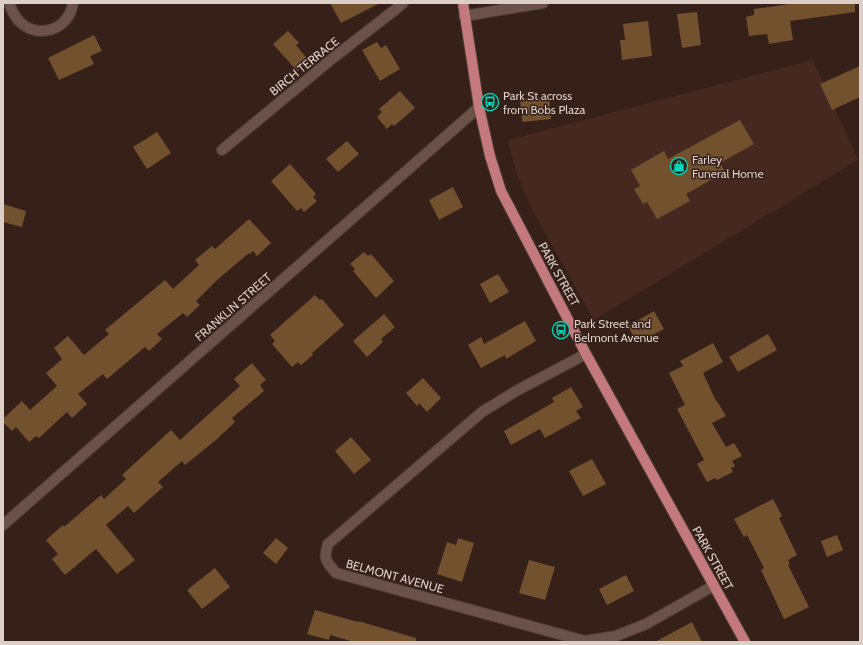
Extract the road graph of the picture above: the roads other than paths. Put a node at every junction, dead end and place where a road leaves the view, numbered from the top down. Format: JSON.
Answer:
{"nodes":[{"id":1,"x":10,"y":3,"type":"edge"},
{"id":2,"x":73,"y":3,"type":"edge"},
{"id":3,"x":403,"y":3,"type":"edge"},
{"id":4,"x":462,"y":3,"type":"edge"},
{"id":5,"x":543,"y":3,"type":"edge"},
{"id":6,"x":464,"y":16,"type":"junction"},
{"id":7,"x":479,"y":106,"type":"junction"},
{"id":8,"x":222,"y":150,"type":"dead end"},
{"id":9,"x":586,"y":354,"type":"junction"},
{"id":10,"x":3,"y":525,"type":"edge"},
{"id":11,"x":713,"y":586,"type":"junction"},
{"id":12,"x":745,"y":642,"type":"edge"}],
"edges":[{"from":1,"to":2,"type":"street"},
{"from":3,"to":8,"type":"street","name":"BIRCH TERRACE"},
{"from":4,"to":6,"type":"main road","name":"PARK STREET"},
{"from":5,"to":6,"type":"street"},
{"from":6,"to":7,"type":"main road","name":"PARK STREET"},
{"from":7,"to":9,"type":"main road","name":"PARK STREET"},
{"from":7,"to":10,"type":"street","name":"FRANKLIN STREET"},
{"from":9,"to":11,"type":"main road","name":"PARK STREET"},
{"from":9,"to":11,"type":"street","name":"BELMONT AVENUE"},
{"from":11,"to":12,"type":"main road","name":"PARK STREET"}]}
